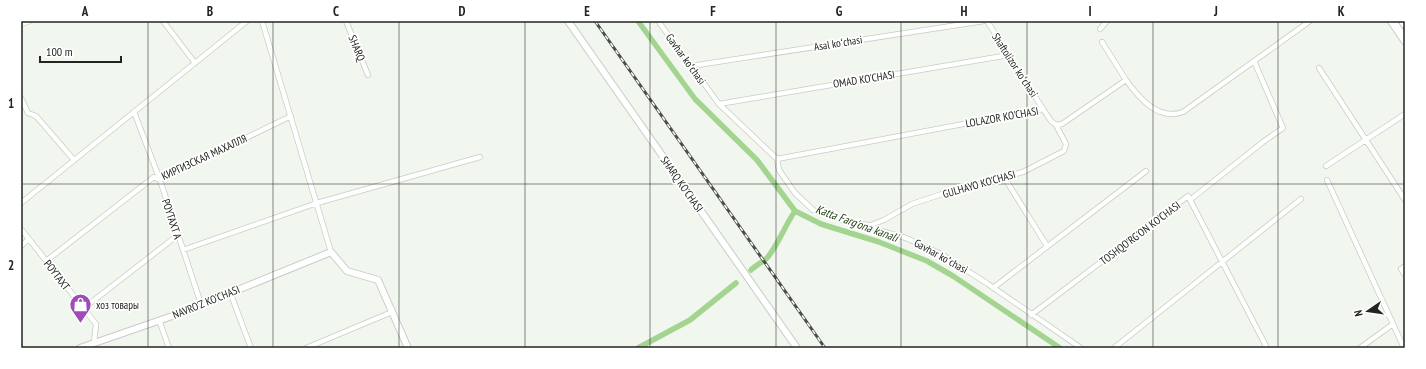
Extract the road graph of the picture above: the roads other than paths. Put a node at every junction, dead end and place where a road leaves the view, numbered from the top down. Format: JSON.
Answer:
{"nodes":[{"id":1,"x":30,"y":21,"type":"edge"},
{"id":2,"x":163,"y":21,"type":"edge"},
{"id":3,"x":247,"y":21,"type":"edge"},
{"id":4,"x":262,"y":21,"type":"edge"},
{"id":5,"x":346,"y":21,"type":"edge"},
{"id":6,"x":568,"y":21,"type":"edge"},
{"id":7,"x":658,"y":21,"type":"edge"},
{"id":8,"x":985,"y":21,"type":"edge"},
{"id":9,"x":1106,"y":21,"type":"edge"},
{"id":10,"x":1310,"y":21,"type":"edge"},
{"id":11,"x":1392,"y":21,"type":"edge"},
{"id":12,"x":1403,"y":21,"type":"edge"},
{"id":13,"x":21,"y":24,"type":"edge"},
{"id":14,"x":1405,"y":24,"type":"edge"},
{"id":15,"x":1100,"y":29,"type":"dead end"},
{"id":16,"x":1405,"y":40,"type":"edge"},
{"id":17,"x":1102,"y":42,"type":"dead end"},
{"id":18,"x":1009,"y":55,"type":"junction"},
{"id":19,"x":1254,"y":61,"type":"junction"},
{"id":20,"x":195,"y":63,"type":"junction"},
{"id":21,"x":691,"y":66,"type":"junction"},
{"id":22,"x":1319,"y":68,"type":"dead end"},
{"id":23,"x":368,"y":75,"type":"dead end"},
{"id":24,"x":1126,"y":80,"type":"junction"},
{"id":25,"x":21,"y":98,"type":"edge"},
{"id":26,"x":719,"y":104,"type":"junction"},
{"id":27,"x":1043,"y":109,"type":"junction"},
{"id":28,"x":134,"y":112,"type":"junction"},
{"id":29,"x":1405,"y":114,"type":"edge"},
{"id":30,"x":291,"y":116,"type":"junction"},
{"id":31,"x":1056,"y":125,"type":"junction"},
{"id":32,"x":1366,"y":140,"type":"junction"},
{"id":33,"x":480,"y":157,"type":"dead end"},
{"id":34,"x":777,"y":159,"type":"junction"},
{"id":35,"x":74,"y":160,"type":"junction"},
{"id":36,"x":1326,"y":166,"type":"dead end"},
{"id":37,"x":1146,"y":171,"type":"dead end"},
{"id":38,"x":1004,"y":177,"type":"junction"},
{"id":39,"x":160,"y":180,"type":"junction"},
{"id":40,"x":1327,"y":180,"type":"dead end"},
{"id":41,"x":1301,"y":199,"type":"dead end"},
{"id":42,"x":1190,"y":200,"type":"junction"},
{"id":43,"x":1405,"y":200,"type":"edge"},
{"id":44,"x":21,"y":203,"type":"edge"},
{"id":45,"x":317,"y":203,"type":"junction"},
{"id":46,"x":868,"y":225,"type":"junction"},
{"id":47,"x":21,"y":230,"type":"edge"},
{"id":48,"x":178,"y":235,"type":"junction"},
{"id":49,"x":29,"y":239,"type":"junction"},
{"id":50,"x":21,"y":246,"type":"edge"},
{"id":51,"x":1047,"y":246,"type":"junction"},
{"id":52,"x":183,"y":250,"type":"junction"},
{"id":53,"x":331,"y":252,"type":"junction"},
{"id":54,"x":46,"y":261,"type":"junction"},
{"id":55,"x":1222,"y":262,"type":"junction"},
{"id":56,"x":1405,"y":266,"type":"edge"},
{"id":57,"x":1405,"y":275,"type":"edge"},
{"id":58,"x":993,"y":288,"type":"junction"},
{"id":59,"x":230,"y":292,"type":"junction"},
{"id":60,"x":201,"y":304,"type":"junction"},
{"id":61,"x":84,"y":308,"type":"junction"},
{"id":62,"x":392,"y":312,"type":"junction"},
{"id":63,"x":1031,"y":315,"type":"junction"},
{"id":64,"x":159,"y":320,"type":"junction"},
{"id":65,"x":1393,"y":324,"type":"junction"},
{"id":66,"x":94,"y":343,"type":"junction"},
{"id":67,"x":80,"y":348,"type":"edge"},
{"id":68,"x":169,"y":348,"type":"edge"},
{"id":69,"x":251,"y":348,"type":"edge"},
{"id":70,"x":306,"y":348,"type":"edge"},
{"id":71,"x":408,"y":348,"type":"edge"},
{"id":72,"x":797,"y":348,"type":"edge"},
{"id":73,"x":1081,"y":348,"type":"edge"},
{"id":74,"x":1114,"y":348,"type":"edge"},
{"id":75,"x":1267,"y":348,"type":"edge"},
{"id":76,"x":1360,"y":348,"type":"edge"},
{"id":77,"x":1404,"y":348,"type":"edge"}],
"edges":[{"from":1,"to":13,"type":"street"},
{"from":2,"to":20,"type":"street"},
{"from":3,"to":20,"type":"street"},
{"from":4,"to":30,"type":"street"},
{"from":5,"to":23,"type":"street","name":"SHARQ"},
{"from":6,"to":72,"type":"street","name":"SHARQ KO'CHASI"},
{"from":7,"to":21,"type":"street","name":"Gavhar koʻchasi"},
{"from":8,"to":18,"type":"street","name":"Shaftolizor koʻchasi"},
{"from":8,"to":21,"type":"street","name":"Asal koʻchasi"},
{"from":9,"to":15,"type":"street"},
{"from":10,"to":19,"type":"street"},
{"from":11,"to":16,"type":"highway"},
{"from":12,"to":14,"type":"highway"},
{"from":17,"to":24,"type":"street"},
{"from":18,"to":26,"type":"street","name":"OMAD KO'CHASI"},
{"from":18,"to":27,"type":"street","name":"Shaftolizor koʻchasi"},
{"from":19,"to":24,"type":"street"},
{"from":19,"to":42,"type":"street"},
{"from":20,"to":28,"type":"street"},
{"from":21,"to":26,"type":"street","name":"Gavhar koʻchasi"},
{"from":22,"to":32,"type":"street"},
{"from":24,"to":31,"type":"street"},
{"from":25,"to":35,"type":"street"},
{"from":26,"to":34,"type":"street","name":"Gavhar koʻchasi"},
{"from":27,"to":31,"type":"street","name":"LOLAZOR KO'CHASI"},
{"from":27,"to":34,"type":"street","name":"LOLAZOR KO'CHASI"},
{"from":28,"to":35,"type":"street"},
{"from":28,"to":39,"type":"street","name":"POYTAXT A"},
{"from":29,"to":32,"type":"street"},
{"from":30,"to":39,"type":"street","name":"КИРГИЗСКАЯ МАХАЛЛЯ"},
{"from":30,"to":45,"type":"street"},
{"from":31,"to":38,"type":"street","name":"GULHAYO KO'CHASI"},
{"from":32,"to":36,"type":"street"},
{"from":32,"to":43,"type":"street"},
{"from":33,"to":45,"type":"street"},
{"from":34,"to":46,"type":"street","name":"Gavhar koʻchasi"},
{"from":35,"to":44,"type":"street"},
{"from":37,"to":51,"type":"street"},
{"from":38,"to":46,"type":"street","name":"GULHAYO KO'CHASI"},
{"from":38,"to":51,"type":"street"},
{"from":39,"to":48,"type":"street","name":"POYTAXT A"},
{"from":39,"to":54,"type":"street","name":"КИРГИЗСКАЯ МАХАЛЛЯ"},
{"from":40,"to":65,"type":"street"},
{"from":41,"to":55,"type":"street"},
{"from":42,"to":55,"type":"street","name":"TOSHQO'RG'ON KO'CHASI"},
{"from":42,"to":63,"type":"street","name":"TOSHQO'RG'ON KO'CHASI"},
{"from":45,"to":52,"type":"street"},
{"from":45,"to":53,"type":"street"},
{"from":46,"to":58,"type":"street","name":"Gavhar koʻchasi"},
{"from":47,"to":49,"type":"street","name":"POYTAXT"},
{"from":48,"to":52,"type":"street","name":"POYTAXT A"},
{"from":48,"to":61,"type":"street"},
{"from":49,"to":50,"type":"street"},
{"from":49,"to":54,"type":"street","name":"POYTAXT"},
{"from":51,"to":58,"type":"street"},
{"from":52,"to":60,"type":"street","name":"POYTAXT A"},
{"from":53,"to":59,"type":"street","name":"NAVRO'Z KO'CHASI"},
{"from":53,"to":62,"type":"street"},
{"from":54,"to":61,"type":"street","name":"POYTAXT"},
{"from":55,"to":74,"type":"street"},
{"from":55,"to":75,"type":"street","name":"TOSHQO'RG'ON KO'CHASI"},
{"from":56,"to":57,"type":"street"},
{"from":58,"to":63,"type":"street","name":"Gavhar koʻchasi"},
{"from":59,"to":60,"type":"street","name":"NAVRO'Z KO'CHASI"},
{"from":59,"to":69,"type":"street"},
{"from":60,"to":64,"type":"street","name":"NAVRO'Z KO'CHASI"},
{"from":61,"to":66,"type":"street","name":"POYTAXT"},
{"from":62,"to":70,"type":"street"},
{"from":62,"to":71,"type":"street"},
{"from":63,"to":73,"type":"street","name":"Gavhar koʻchasi"},
{"from":64,"to":66,"type":"street","name":"NAVRO'Z KO'CHASI"},
{"from":64,"to":68,"type":"street"},
{"from":65,"to":76,"type":"street"},
{"from":65,"to":77,"type":"street"},
{"from":66,"to":67,"type":"street","name":"NAVRO'Z KO'CHASI"}]}
